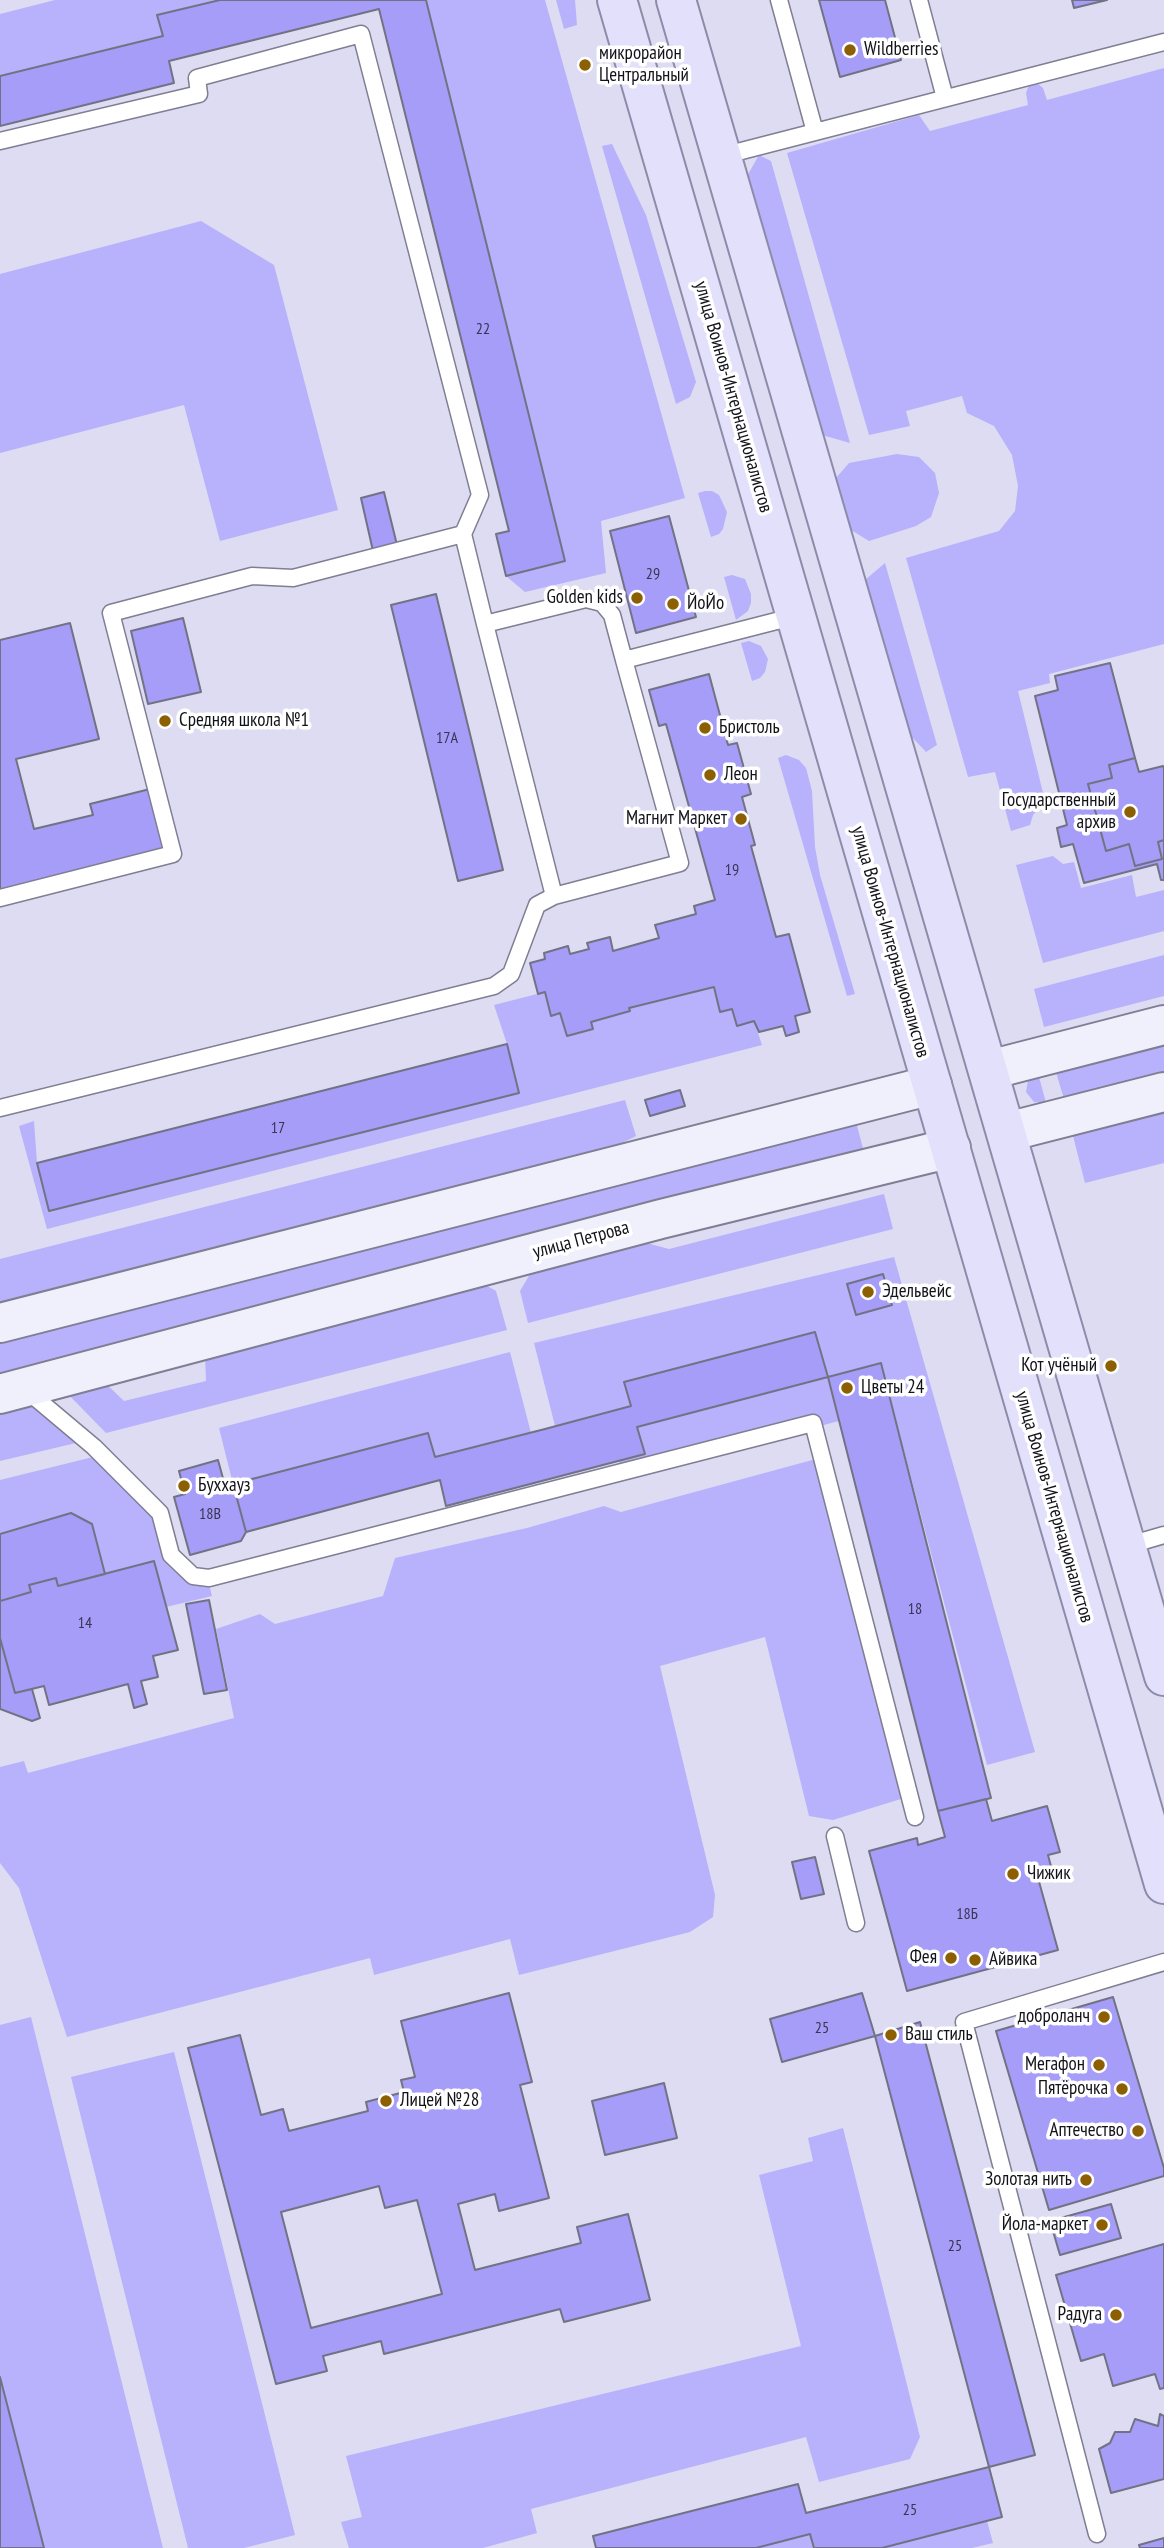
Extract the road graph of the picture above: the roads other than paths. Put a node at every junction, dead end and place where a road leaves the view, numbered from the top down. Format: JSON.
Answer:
{"nodes":[{"id":1,"x":617,"y":0,"type":"edge"},
{"id":2,"x":676,"y":0,"type":"edge"},
{"id":3,"x":779,"y":0,"type":"edge"},
{"id":4,"x":919,"y":0,"type":"edge"},
{"id":5,"x":1164,"y":42,"type":"edge"},
{"id":6,"x":945,"y":98,"type":"junction"},
{"id":7,"x":815,"y":132,"type":"junction"},
{"id":8,"x":0,"y":141,"type":"edge"},
{"id":9,"x":722,"y":156,"type":"junction"},
{"id":10,"x":463,"y":534,"type":"junction"},
{"id":11,"x":796,"y":616,"type":"junction"},
{"id":12,"x":485,"y":624,"type":"junction"},
{"id":13,"x":624,"y":660,"type":"junction"},
{"id":14,"x":554,"y":896,"type":"junction"},
{"id":15,"x":0,"y":898,"type":"edge"},
{"id":16,"x":1164,"y":1025,"type":"edge"},
{"id":17,"x":989,"y":1070,"type":"junction"},
{"id":18,"x":932,"y":1085,"type":"junction"},
{"id":19,"x":1164,"y":1092,"type":"edge"},
{"id":20,"x":0,"y":1108,"type":"edge"},
{"id":21,"x":1007,"y":1132,"type":"junction"},
{"id":22,"x":951,"y":1148,"type":"junction"},
{"id":23,"x":0,"y":1323,"type":"edge"},
{"id":24,"x":12,"y":1391,"type":"edge"},
{"id":25,"x":1164,"y":1535,"type":"edge"},
{"id":26,"x":1126,"y":1546,"type":"junction"},
{"id":27,"x":1164,"y":1675,"type":"edge"},
{"id":28,"x":915,"y":1817,"type":"dead end"},
{"id":29,"x":835,"y":1836,"type":"dead end"},
{"id":30,"x":1164,"y":1884,"type":"edge"},
{"id":31,"x":856,"y":1923,"type":"dead end"},
{"id":32,"x":1164,"y":1962,"type":"edge"},
{"id":33,"x":1097,"y":2534,"type":"dead end"}],
"edges":[{"from":1,"to":11,"type":"main road","name":"улица Воинов-Интернационалистов"},
{"from":2,"to":9,"type":"main road"},
{"from":3,"to":7,"type":"lane"},
{"from":4,"to":6,"type":"lane"},
{"from":5,"to":6,"type":"lane"},
{"from":6,"to":7,"type":"lane"},
{"from":7,"to":9,"type":"lane"},
{"from":8,"to":10,"type":"lane"},
{"from":9,"to":17,"type":"main road"},
{"from":10,"to":12,"type":"lane"},
{"from":10,"to":15,"type":"lane"},
{"from":11,"to":13,"type":"lane"},
{"from":11,"to":18,"type":"main road","name":"улица Воинов-Интернационалистов"},
{"from":12,"to":13,"type":"lane"},
{"from":12,"to":14,"type":"lane"},
{"from":13,"to":14,"type":"lane"},
{"from":14,"to":20,"type":"lane"},
{"from":16,"to":17,"type":"main road"},
{"from":17,"to":18,"type":"main road"},
{"from":17,"to":21,"type":"main road"},
{"from":18,"to":22,"type":"main road","name":"улица Воинов-Интернационалистов"},
{"from":18,"to":23,"type":"main road"},
{"from":19,"to":21,"type":"main road","name":"улица Петрова"},
{"from":21,"to":22,"type":"main road","name":"улица Петрова"},
{"from":21,"to":26,"type":"main road"},
{"from":22,"to":24,"type":"main road","name":"улица Петрова"},
{"from":22,"to":30,"type":"main road","name":"улица Воинов-Интернационалистов"},
{"from":24,"to":28,"type":"lane"},
{"from":25,"to":26,"type":"lane"},
{"from":26,"to":27,"type":"main road"},
{"from":29,"to":31,"type":"lane"},
{"from":32,"to":33,"type":"lane"}]}
